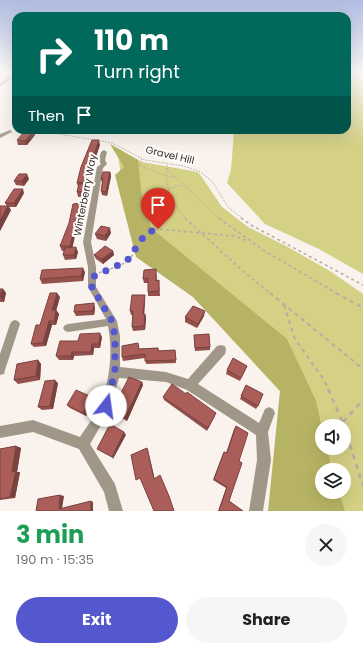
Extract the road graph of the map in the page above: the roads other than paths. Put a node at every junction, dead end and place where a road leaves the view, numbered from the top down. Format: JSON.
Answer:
{"nodes":[{"id":1,"x":0,"y":131,"type":"edge"},
{"id":2,"x":0,"y":136,"type":"edge"},
{"id":3,"x":104,"y":152,"type":"dead end"},
{"id":4,"x":112,"y":321,"type":"junction"},
{"id":5,"x":15,"y":324,"type":"dead end"},
{"id":6,"x":68,"y":328,"type":"dead end"},
{"id":7,"x":221,"y":350,"type":"dead end"},
{"id":8,"x":0,"y":370,"type":"edge"},
{"id":9,"x":115,"y":372,"type":"junction"},
{"id":10,"x":190,"y":385,"type":"junction"},
{"id":11,"x":269,"y":413,"type":"dead end"},
{"id":12,"x":0,"y":432,"type":"edge"},
{"id":13,"x":262,"y":432,"type":"junction"},
{"id":14,"x":82,"y":444,"type":"junction"},
{"id":15,"x":116,"y":511,"type":"edge"},
{"id":16,"x":256,"y":511,"type":"edge"}],
"edges":[{"from":1,"to":2,"type":"street"},
{"from":3,"to":4,"type":"street","name":"Winterberry Way"},
{"from":4,"to":6,"type":"street"},
{"from":4,"to":9,"type":"street","name":"Winterberry Way"},
{"from":5,"to":8,"type":"street"},
{"from":7,"to":10,"type":"street"},
{"from":9,"to":10,"type":"street"},
{"from":9,"to":14,"type":"street","name":"Winterberry Way"},
{"from":10,"to":13,"type":"street"},
{"from":11,"to":13,"type":"street"},
{"from":12,"to":14,"type":"street"},
{"from":13,"to":16,"type":"street"},
{"from":14,"to":15,"type":"street"}]}
